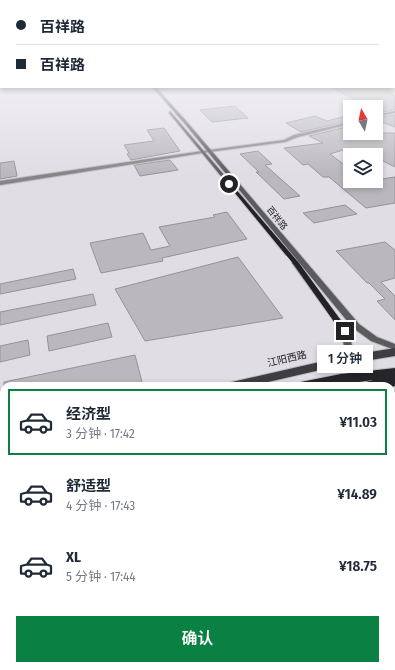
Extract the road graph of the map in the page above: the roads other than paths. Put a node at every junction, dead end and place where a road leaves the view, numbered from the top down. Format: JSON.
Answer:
{"nodes":[{"id":1,"x":171,"y":111,"type":"edge"},
{"id":2,"x":174,"y":111,"type":"edge"},
{"id":3,"x":395,"y":112,"type":"edge"},
{"id":4,"x":383,"y":115,"type":"edge"},
{"id":5,"x":343,"y":125,"type":"edge"},
{"id":6,"x":206,"y":151,"type":"junction"},
{"id":7,"x":0,"y":183,"type":"edge"},
{"id":8,"x":395,"y":347,"type":"edge"},
{"id":9,"x":395,"y":352,"type":"edge"},
{"id":10,"x":346,"y":360,"type":"junction"},
{"id":11,"x":395,"y":373,"type":"edge"},
{"id":12,"x":250,"y":382,"type":"edge"},
{"id":13,"x":324,"y":382,"type":"edge"}],
"edges":[{"from":1,"to":6,"type":"street","name":"百祥路"},
{"from":2,"to":6,"type":"street","name":"百祥路"},
{"from":3,"to":4,"type":"street"},
{"from":5,"to":6,"type":"street"},
{"from":6,"to":7,"type":"street"},
{"from":6,"to":8,"type":"street","name":"百祥路"},
{"from":6,"to":10,"type":"street","name":"百祥路"},
{"from":9,"to":10,"type":"main road","name":"江阳西路"},
{"from":10,"to":12,"type":"main road","name":"江阳西路"},
{"from":11,"to":13,"type":"highway"}]}
